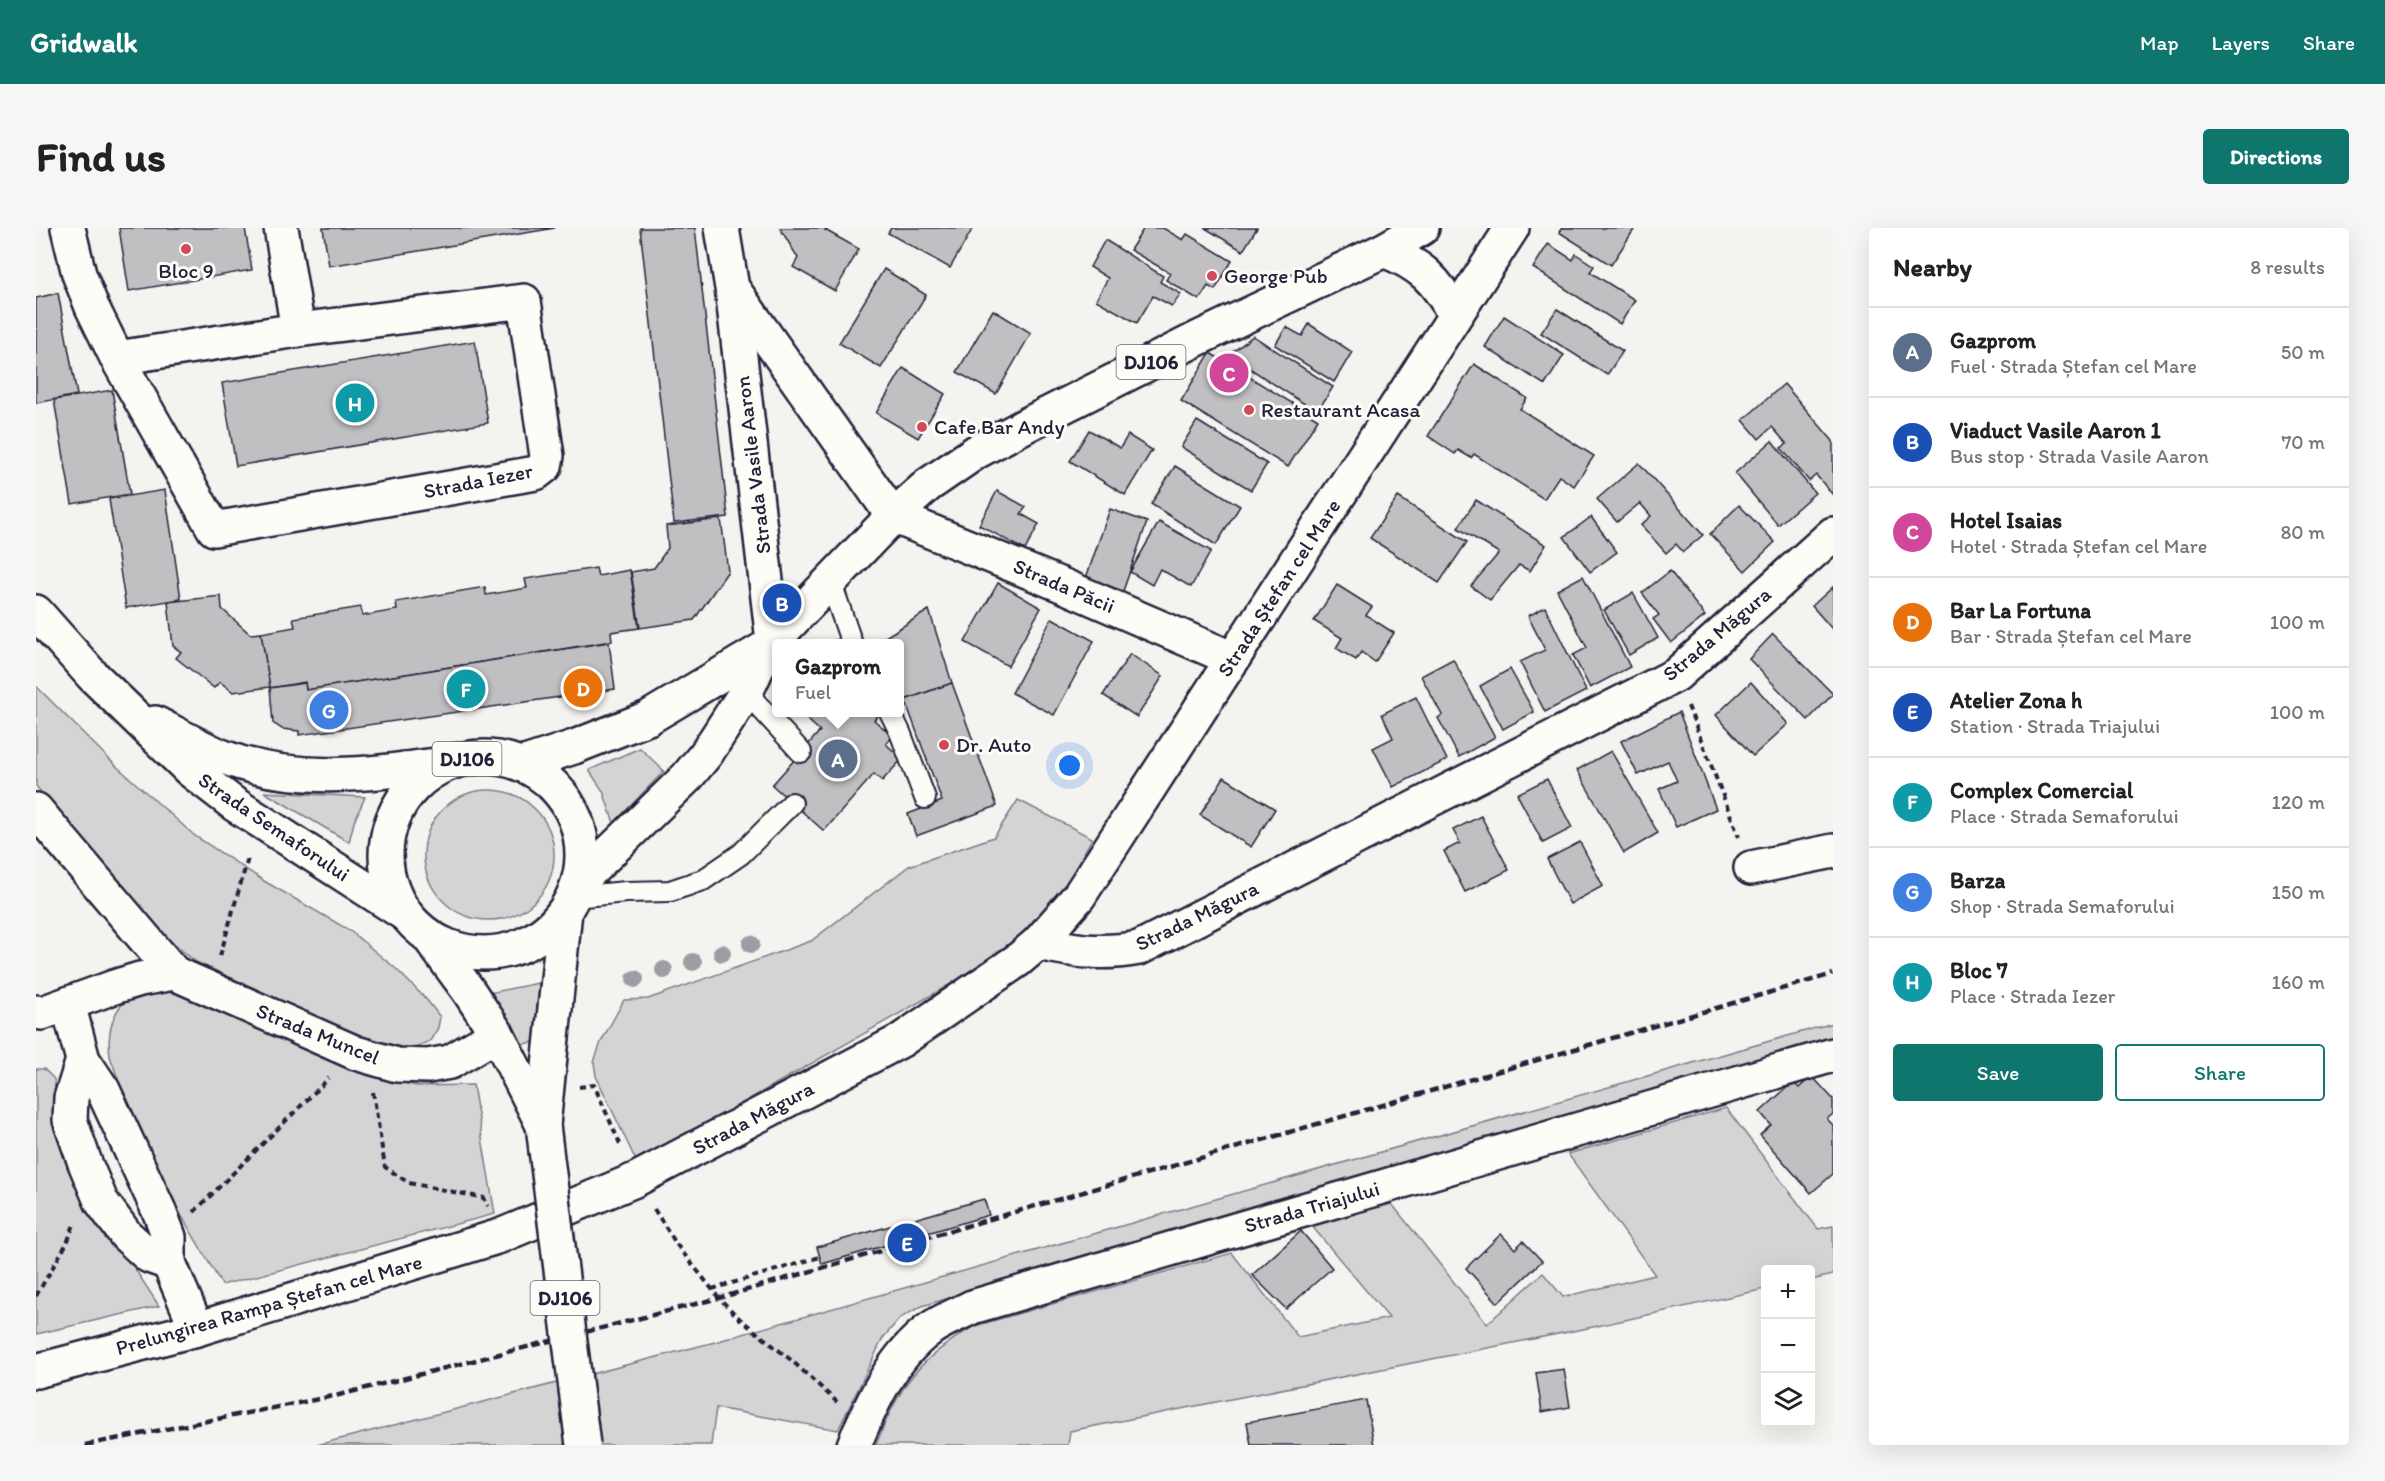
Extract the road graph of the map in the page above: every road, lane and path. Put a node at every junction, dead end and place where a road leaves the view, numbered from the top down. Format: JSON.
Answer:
{"nodes":[{"id":1,"x":68,"y":228,"type":"edge"},
{"id":2,"x":281,"y":228,"type":"edge"},
{"id":3,"x":722,"y":228,"type":"edge"},
{"id":4,"x":1422,"y":228,"type":"edge"},
{"id":5,"x":1512,"y":228,"type":"edge"},
{"id":6,"x":1384,"y":250,"type":"junction"},
{"id":7,"x":732,"y":288,"type":"junction"},
{"id":8,"x":1454,"y":314,"type":"junction"},
{"id":9,"x":298,"y":330,"type":"junction"},
{"id":10,"x":117,"y":358,"type":"junction"},
{"id":11,"x":893,"y":516,"type":"junction"},
{"id":12,"x":1833,"y":534,"type":"edge"},
{"id":13,"x":830,"y":580,"type":"junction"},
{"id":14,"x":36,"y":612,"type":"edge"},
{"id":15,"x":775,"y":639,"type":"edge"},
{"id":16,"x":850,"y":639,"type":"edge"},
{"id":17,"x":770,"y":644,"type":"junction"},
{"id":18,"x":1233,"y":659,"type":"junction"},
{"id":19,"x":1676,"y":675,"type":"junction"},
{"id":20,"x":746,"y":692,"type":"junction"},
{"id":21,"x":124,"y":708,"type":"junction"},
{"id":22,"x":892,"y":717,"type":"edge"},
{"id":23,"x":801,"y":752,"type":"dead end"},
{"id":24,"x":448,"y":763,"type":"junction"},
{"id":25,"x":522,"y":764,"type":"junction"},
{"id":26,"x":925,"y":798,"type":"dead end"},
{"id":27,"x":792,"y":803,"type":"dead end"},
{"id":28,"x":36,"y":810,"type":"edge"},
{"id":29,"x":1833,"y":851,"type":"edge"},
{"id":30,"x":248,"y":858,"type":"dead end"},
{"id":31,"x":1751,"y":868,"type":"joint"},
{"id":32,"x":572,"y":897,"type":"junction"},
{"id":33,"x":405,"y":914,"type":"junction"},
{"id":34,"x":428,"y":936,"type":"junction"},
{"id":35,"x":1038,"y":942,"type":"junction"},
{"id":36,"x":174,"y":973,"type":"junction"},
{"id":37,"x":214,"y":992,"type":"junction"},
{"id":38,"x":45,"y":1011,"type":"edge"},
{"id":39,"x":497,"y":1034,"type":"junction"},
{"id":40,"x":362,"y":1054,"type":"junction"},
{"id":41,"x":1833,"y":1055,"type":"edge"},
{"id":42,"x":83,"y":1060,"type":"junction"},
{"id":43,"x":579,"y":1087,"type":"dead end"},
{"id":44,"x":545,"y":1138,"type":"junction"},
{"id":45,"x":621,"y":1146,"type":"dead end"},
{"id":46,"x":92,"y":1180,"type":"junction"},
{"id":47,"x":635,"y":1180,"type":"junction"},
{"id":48,"x":497,"y":1238,"type":"junction"},
{"id":49,"x":169,"y":1250,"type":"junction"},
{"id":50,"x":820,"y":1257,"type":"dead end"},
{"id":51,"x":712,"y":1290,"type":"junction"},
{"id":52,"x":36,"y":1296,"type":"edge"},
{"id":53,"x":197,"y":1329,"type":"junction"},
{"id":54,"x":36,"y":1371,"type":"edge"},
{"id":55,"x":858,"y":1435,"type":"edge"},
{"id":56,"x":583,"y":1445,"type":"edge"}],
"edges":[{"from":1,"to":10,"type":"street","name":"Strada Iezer"},
{"from":2,"to":9,"type":"street"},
{"from":3,"to":7,"type":"street","name":"Strada Vasile Aaron"},
{"from":4,"to":6,"type":"street","number":"DJ106"},
{"from":5,"to":8,"type":"street","name":"Strada Ștefan cel Mare"},
{"from":6,"to":8,"type":"street"},
{"from":6,"to":11,"type":"street","number":"DJ106"},
{"from":7,"to":11,"type":"street","name":"Strada Vasile Aaron"},
{"from":7,"to":17,"type":"street","name":"Strada Vasile Aaron"},
{"from":8,"to":18,"type":"street","name":"Strada Ștefan cel Mare"},
{"from":9,"to":10,"type":"street","name":"Strada Iezer"},
{"from":9,"to":10,"type":"street","name":"Strada Iezer"},
{"from":11,"to":13,"type":"street","number":"DJ106"},
{"from":11,"to":18,"type":"street","name":"Strada Păcii"},
{"from":12,"to":19,"type":"street","name":"Strada Măgura"},
{"from":13,"to":15,"type":"street","number":"DJ106"},
{"from":13,"to":16,"type":"lane"},
{"from":14,"to":21,"type":"street","name":"Strada Semaforului"},
{"from":17,"to":20,"type":"street","number":"DJ106"},
{"from":17,"to":25,"type":"street","number":"DJ106"},
{"from":18,"to":35,"type":"street","name":"Strada Ștefan cel Mare"},
{"from":19,"to":31,"type":"path"},
{"from":19,"to":35,"type":"street","name":"Strada Măgura"},
{"from":20,"to":23,"type":"lane"},
{"from":20,"to":32,"type":"street","number":"DJ106"},
{"from":21,"to":24,"type":"street","name":"Strada Semaforului"},
{"from":21,"to":33,"type":"street","name":"Strada Semaforului"},
{"from":22,"to":26,"type":"lane"},
{"from":24,"to":25,"type":"street","number":"DJ106"},
{"from":24,"to":33,"type":"street","number":"DJ106"},
{"from":25,"to":32,"type":"street","number":"DJ106"},
{"from":27,"to":32,"type":"lane"},
{"from":28,"to":36,"type":"street","name":"Strada Muncel"},
{"from":29,"to":31,"type":"street"},
{"from":30,"to":37,"type":"path"},
{"from":32,"to":34,"type":"street","number":"DJ106"},
{"from":32,"to":44,"type":"street","number":"DJ106"},
{"from":33,"to":34,"type":"street","number":"DJ106"},
{"from":34,"to":39,"type":"street","number":"DJ106"},
{"from":35,"to":47,"type":"street","name":"Strada Măgura"},
{"from":36,"to":37,"type":"street","name":"Strada Muncel"},
{"from":36,"to":38,"type":"street"},
{"from":37,"to":40,"type":"street","name":"Strada Muncel"},
{"from":38,"to":42,"type":"street"},
{"from":39,"to":40,"type":"street","name":"Strada Muncel"},
{"from":39,"to":44,"type":"street","number":"DJ106"},
{"from":40,"to":48,"type":"path"},
{"from":40,"to":49,"type":"path"},
{"from":41,"to":55,"type":"street","name":"Strada Triajului"},
{"from":42,"to":46,"type":"street"},
{"from":42,"to":49,"type":"street"},
{"from":43,"to":45,"type":"path"},
{"from":44,"to":56,"type":"street","number":"DJ106","bridge":true},
{"from":46,"to":49,"type":"street"},
{"from":46,"to":52,"type":"path"},
{"from":47,"to":48,"type":"street","name":"Strada Măgura"},
{"from":47,"to":51,"type":"path"},
{"from":48,"to":53,"type":"street","name":"Prelungirea Rampa Ștefan cel Mare"},
{"from":49,"to":53,"type":"street"},
{"from":50,"to":51,"type":"path"},
{"from":51,"to":55,"type":"path"},
{"from":53,"to":54,"type":"street","name":"Prelungirea Rampa Ștefan cel Mare"}]}
